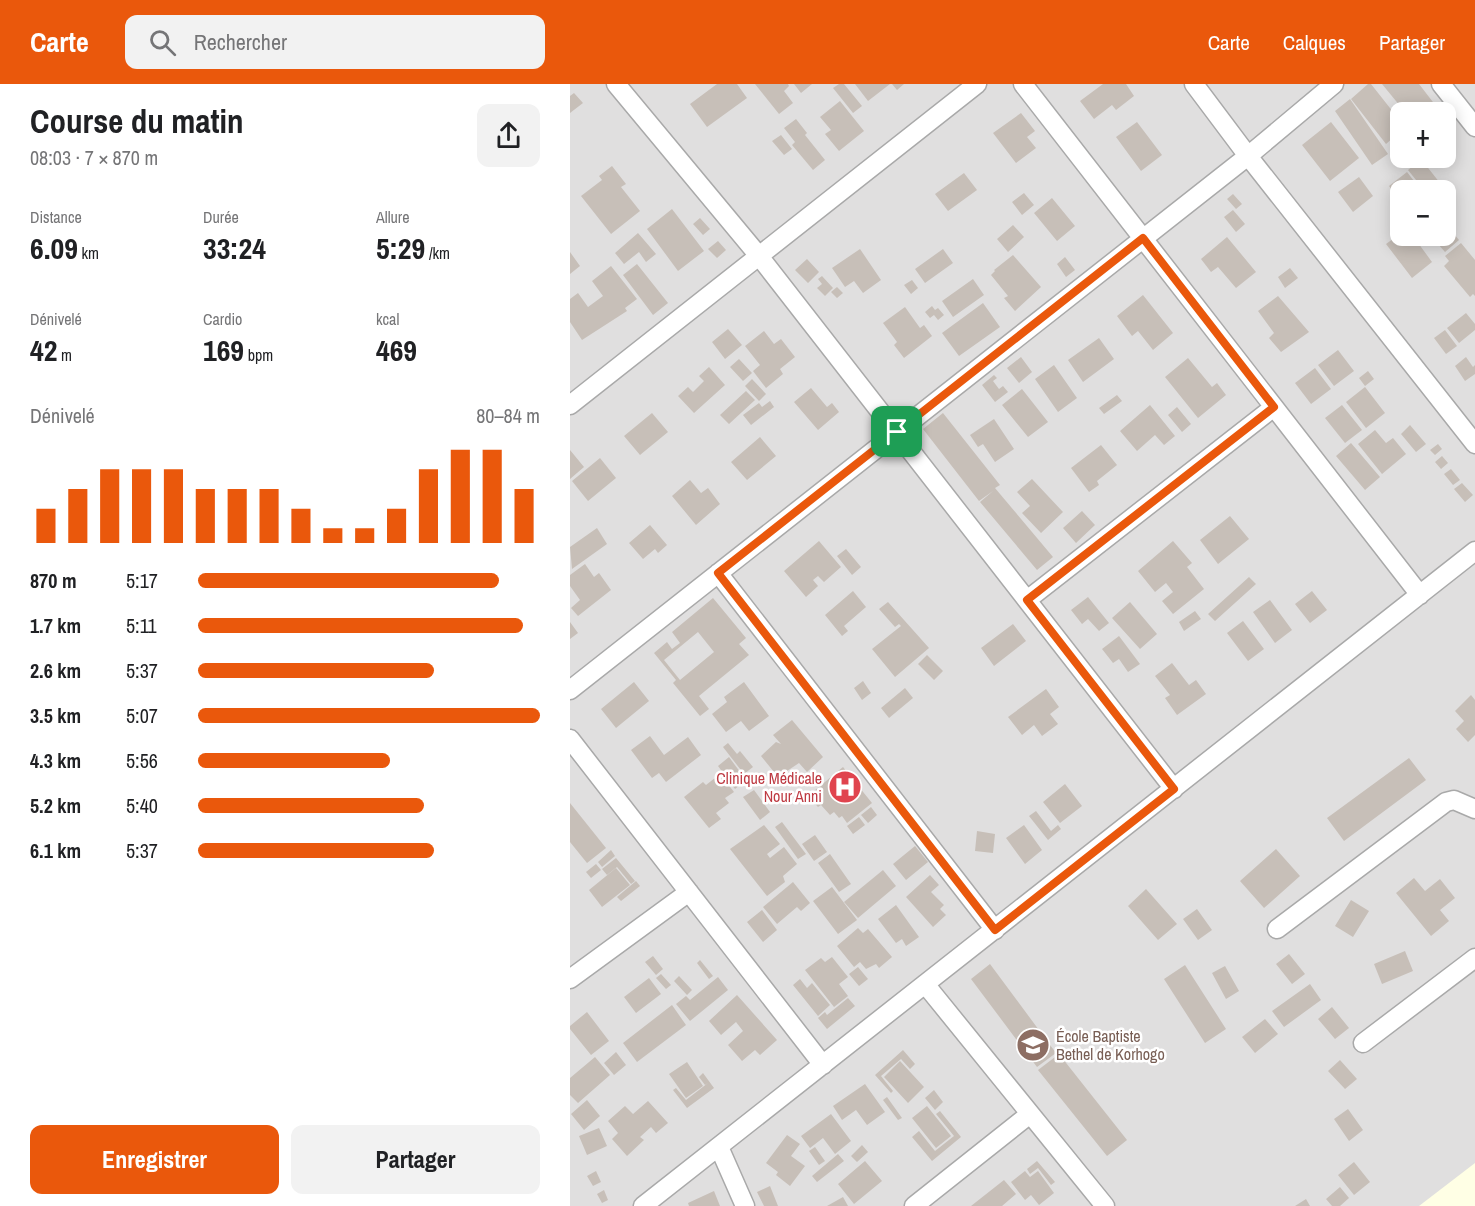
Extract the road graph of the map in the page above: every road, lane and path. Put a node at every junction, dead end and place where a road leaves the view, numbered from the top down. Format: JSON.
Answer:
{"nodes":[{"id":1,"x":977,"y":84,"type":"edge"},
{"id":2,"x":1023,"y":84,"type":"edge"},
{"id":3,"x":1194,"y":84,"type":"edge"},
{"id":4,"x":1334,"y":84,"type":"edge"},
{"id":5,"x":1441,"y":84,"type":"edge"},
{"id":6,"x":620,"y":85,"type":"edge"},
{"id":7,"x":1475,"y":127,"type":"edge"},
{"id":8,"x":1248,"y":156,"type":"junction"},
{"id":9,"x":1143,"y":238,"type":"junction"},
{"id":10,"x":759,"y":255,"type":"junction"},
{"id":11,"x":573,"y":395,"type":"edge"},
{"id":12,"x":1274,"y":407,"type":"junction"},
{"id":13,"x":897,"y":432,"type":"junction"},
{"id":14,"x":1475,"y":444,"type":"edge"},
{"id":15,"x":1475,"y":551,"type":"edge"},
{"id":16,"x":718,"y":573,"type":"junction"},
{"id":17,"x":1420,"y":595,"type":"junction"},
{"id":18,"x":1027,"y":600,"type":"junction"},
{"id":19,"x":570,"y":690,"type":"edge"},
{"id":20,"x":570,"y":739,"type":"edge"},
{"id":21,"x":1174,"y":789,"type":"junction"},
{"id":22,"x":1475,"y":809,"type":"edge"},
{"id":23,"x":688,"y":892,"type":"junction"},
{"id":24,"x":1277,"y":929,"type":"dead end"},
{"id":25,"x":995,"y":930,"type":"junction"},
{"id":26,"x":1475,"y":958,"type":"edge"},
{"id":27,"x":570,"y":979,"type":"edge"},
{"id":28,"x":925,"y":984,"type":"junction"},
{"id":29,"x":1363,"y":1042,"type":"dead end"},
{"id":30,"x":823,"y":1065,"type":"junction"},
{"id":31,"x":1030,"y":1113,"type":"junction"},
{"id":32,"x":719,"y":1147,"type":"junction"},
{"id":33,"x":644,"y":1206,"type":"edge"},
{"id":34,"x":745,"y":1206,"type":"edge"},
{"id":35,"x":914,"y":1206,"type":"edge"},
{"id":36,"x":1105,"y":1206,"type":"edge"}],
"edges":[{"from":1,"to":10,"type":"street"},
{"from":2,"to":9,"type":"street"},
{"from":3,"to":8,"type":"street"},
{"from":4,"to":8,"type":"street"},
{"from":5,"to":7,"type":"street"},
{"from":6,"to":10,"type":"street"},
{"from":8,"to":9,"type":"street"},
{"from":8,"to":14,"type":"street"},
{"from":9,"to":12,"type":"street"},
{"from":9,"to":13,"type":"street"},
{"from":10,"to":11,"type":"street"},
{"from":10,"to":13,"type":"street"},
{"from":12,"to":17,"type":"street"},
{"from":12,"to":18,"type":"street"},
{"from":13,"to":16,"type":"street"},
{"from":13,"to":18,"type":"street"},
{"from":15,"to":17,"type":"street"},
{"from":16,"to":19,"type":"street"},
{"from":16,"to":25,"type":"street"},
{"from":17,"to":21,"type":"street"},
{"from":18,"to":21,"type":"street"},
{"from":20,"to":23,"type":"street"},
{"from":21,"to":25,"type":"street"},
{"from":22,"to":24,"type":"street"},
{"from":23,"to":27,"type":"street"},
{"from":23,"to":30,"type":"street"},
{"from":25,"to":28,"type":"street"},
{"from":26,"to":29,"type":"street"},
{"from":28,"to":30,"type":"street"},
{"from":28,"to":31,"type":"street"},
{"from":30,"to":32,"type":"street"},
{"from":31,"to":35,"type":"street"},
{"from":31,"to":36,"type":"street"},
{"from":32,"to":33,"type":"street"},
{"from":32,"to":34,"type":"street"}]}
